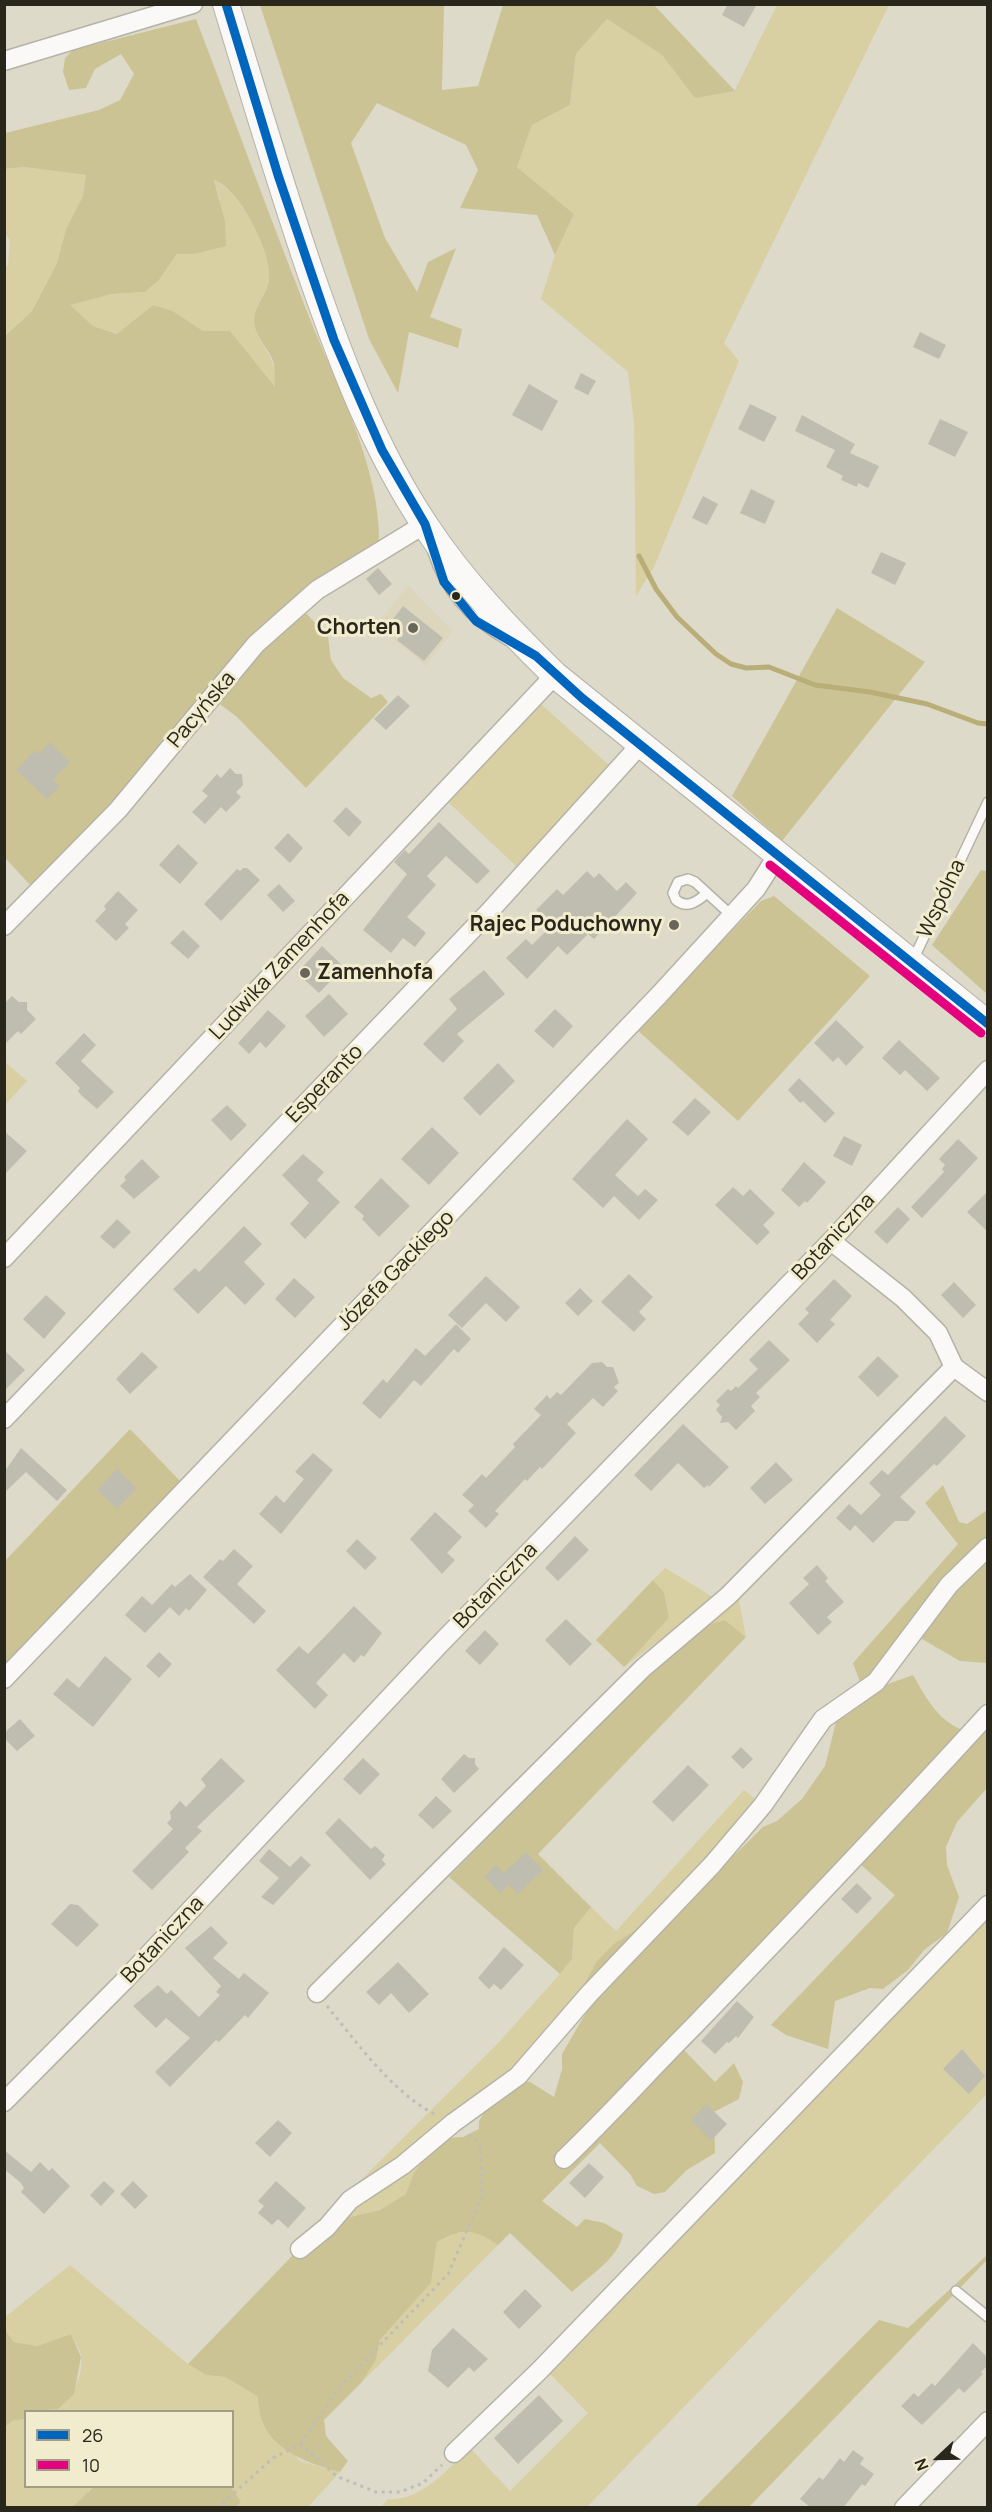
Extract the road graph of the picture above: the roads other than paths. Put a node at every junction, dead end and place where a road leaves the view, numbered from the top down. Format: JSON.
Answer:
{"nodes":[{"id":1,"x":194,"y":4,"type":"edge"},
{"id":2,"x":226,"y":4,"type":"edge"},
{"id":3,"x":4,"y":61,"type":"edge"},
{"id":4,"x":424,"y":524,"type":"junction"},
{"id":5,"x":555,"y":675,"type":"junction"},
{"id":6,"x":640,"y":745,"type":"junction"},
{"id":7,"x":987,"y":802,"type":"edge"},
{"id":8,"x":777,"y":856,"type":"junction"},
{"id":9,"x":707,"y":893,"type":"dead end"},
{"id":10,"x":731,"y":915,"type":"junction"},
{"id":11,"x":4,"y":926,"type":"edge"},
{"id":12,"x":912,"y":963,"type":"junction"},
{"id":13,"x":987,"y":1024,"type":"edge"},
{"id":14,"x":987,"y":1070,"type":"edge"},
{"id":15,"x":831,"y":1241,"type":"junction"},
{"id":16,"x":4,"y":1258,"type":"edge"},
{"id":17,"x":954,"y":1366,"type":"junction"},
{"id":18,"x":987,"y":1392,"type":"edge"},
{"id":19,"x":4,"y":1419,"type":"edge"},
{"id":20,"x":987,"y":1547,"type":"edge"},
{"id":21,"x":4,"y":1679,"type":"edge"},
{"id":22,"x":987,"y":1714,"type":"edge"},
{"id":23,"x":987,"y":1905,"type":"edge"},
{"id":24,"x":317,"y":1993,"type":"road end"},
{"id":25,"x":4,"y":2102,"type":"edge"},
{"id":26,"x":564,"y":2159,"type":"dead end"},
{"id":27,"x":300,"y":2249,"type":"dead end"},
{"id":28,"x":956,"y":2291,"type":"dead end"},
{"id":29,"x":987,"y":2317,"type":"edge"},
{"id":30,"x":987,"y":2421,"type":"edge"},
{"id":31,"x":454,"y":2453,"type":"road end"},
{"id":32,"x":904,"y":2508,"type":"edge"}],
"edges":[{"from":1,"to":3,"type":"street"},
{"from":2,"to":4,"type":"main road"},
{"from":4,"to":5,"type":"main road"},
{"from":4,"to":11,"type":"street","name":"Pacyńska"},
{"from":5,"to":6,"type":"main road"},
{"from":5,"to":16,"type":"street","name":"Ludwika Zamenhofa"},
{"from":6,"to":8,"type":"main road"},
{"from":6,"to":19,"type":"street","name":"Esperanto"},
{"from":7,"to":12,"type":"lane","name":"Wspólna"},
{"from":8,"to":10,"type":"street","name":"Józefa Gackiego"},
{"from":8,"to":12,"type":"main road"},
{"from":9,"to":10,"type":"lane"},
{"from":10,"to":21,"type":"street","name":"Józefa Gackiego"},
{"from":12,"to":13,"type":"main road"},
{"from":14,"to":15,"type":"street","name":"Botaniczna"},
{"from":15,"to":17,"type":"street"},
{"from":15,"to":25,"type":"street","name":"Botaniczna"},
{"from":17,"to":18,"type":"street"},
{"from":17,"to":24,"type":"street"},
{"from":20,"to":27,"type":"street"},
{"from":22,"to":26,"type":"street"},
{"from":23,"to":31,"type":"street"},
{"from":28,"to":29,"type":"lane"},
{"from":30,"to":32,"type":"street"}]}
